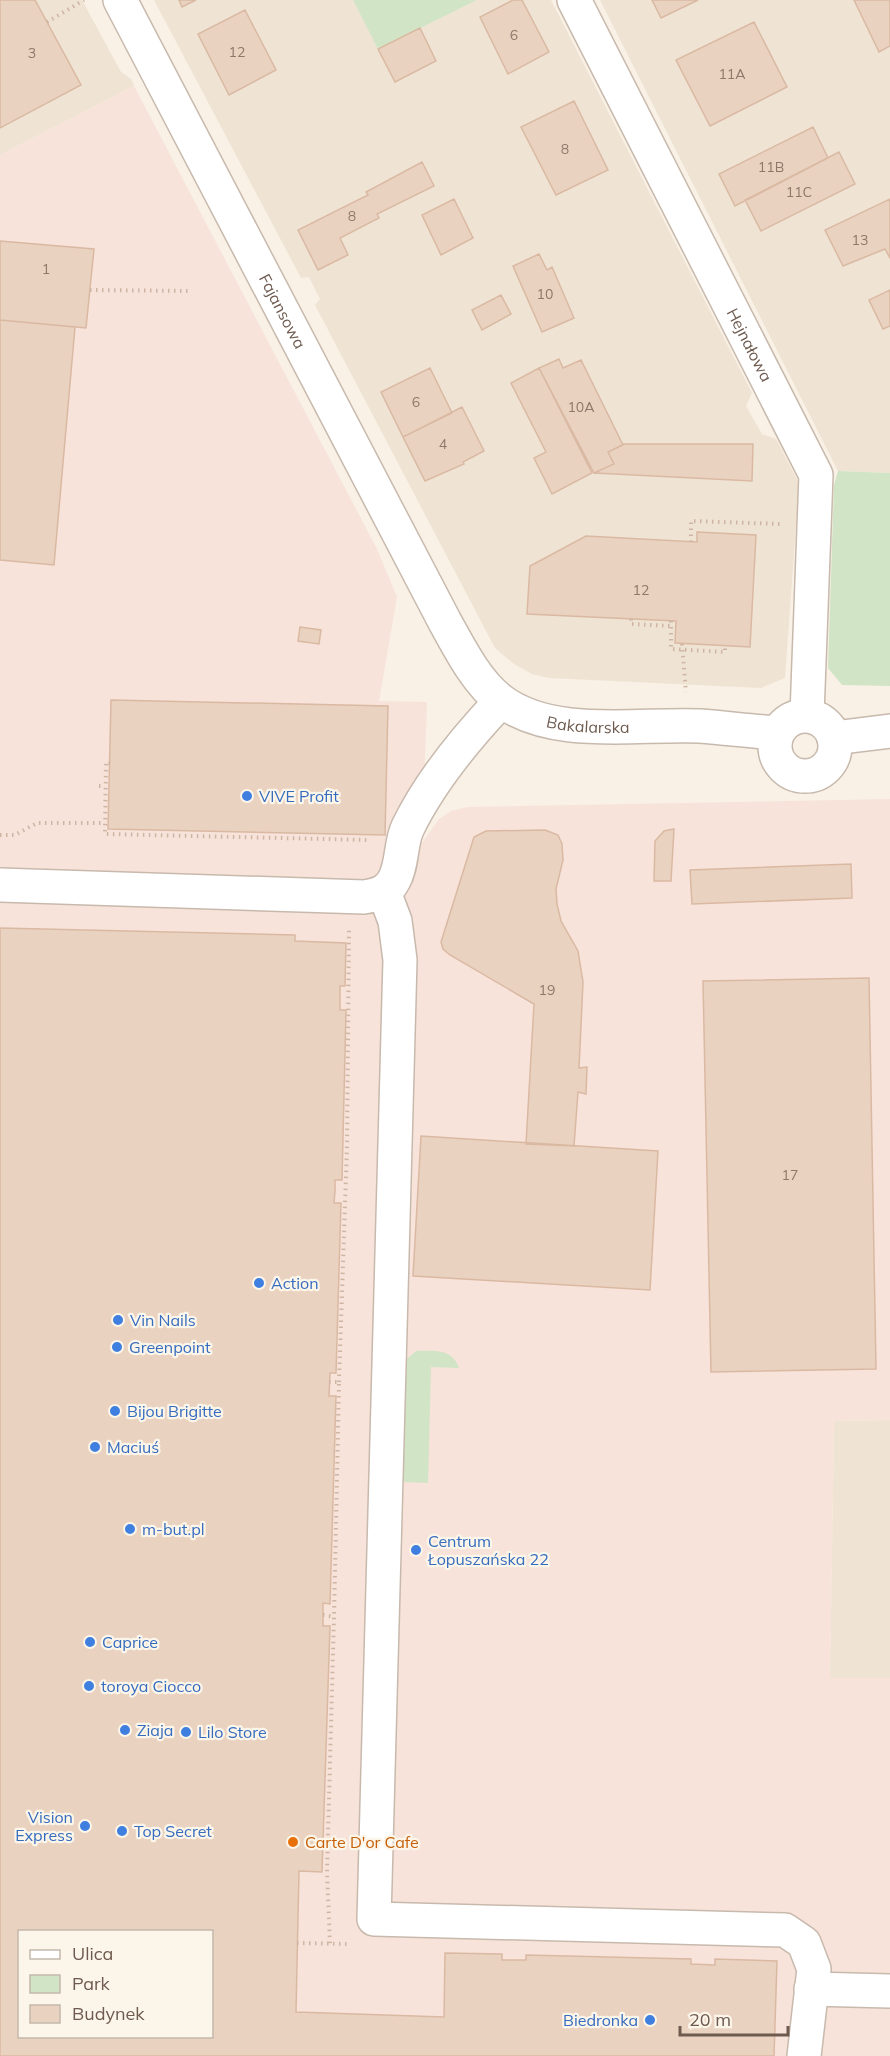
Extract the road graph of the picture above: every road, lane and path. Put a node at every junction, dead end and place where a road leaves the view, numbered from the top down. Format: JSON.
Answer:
{"nodes":[{"id":1,"x":84,"y":0,"type":"edge"},
{"id":2,"x":120,"y":0,"type":"edge"},
{"id":3,"x":574,"y":0,"type":"edge"},
{"id":4,"x":47,"y":22,"type":"dead end"},
{"id":5,"x":90,"y":290,"type":"dead end"},
{"id":6,"x":189,"y":291,"type":"dead end"},
{"id":7,"x":784,"y":524,"type":"dead end"},
{"id":8,"x":691,"y":542,"type":"dead end"},
{"id":9,"x":631,"y":619,"type":"dead end"},
{"id":10,"x":445,"y":622,"type":"joint"},
{"id":11,"x":682,"y":644,"type":"dead end"},
{"id":12,"x":726,"y":645,"type":"dead end"},
{"id":13,"x":682,"y":650,"type":"junction"},
{"id":14,"x":501,"y":701,"type":"junction"},
{"id":15,"x":687,"y":702,"type":"dead end"},
{"id":16,"x":807,"y":716,"type":"junction"},
{"id":17,"x":890,"y":731,"type":"edge"},
{"id":18,"x":777,"y":733,"type":"junction"},
{"id":19,"x":834,"y":738,"type":"junction"},
{"id":20,"x":110,"y":763,"type":"dead end"},
{"id":21,"x":99,"y":786,"type":"dead end"},
{"id":22,"x":105,"y":786,"type":"junction"},
{"id":23,"x":105,"y":823,"type":"junction"},
{"id":24,"x":0,"y":835,"type":"edge"},
{"id":25,"x":375,"y":841,"type":"dead end"},
{"id":26,"x":0,"y":885,"type":"edge"},
{"id":27,"x":384,"y":892,"type":"junction"},
{"id":28,"x":329,"y":1382,"type":"dead end"},
{"id":29,"x":323,"y":1615,"type":"dead end"},
{"id":30,"x":334,"y":1617,"type":"junction"},
{"id":31,"x":330,"y":1944,"type":"dead end"},
{"id":32,"x":811,"y":1989,"type":"junction"},
{"id":33,"x":890,"y":1991,"type":"edge"},
{"id":34,"x":804,"y":2056,"type":"edge"}],
"edges":[{"from":1,"to":4,"type":"path"},
{"from":2,"to":10,"type":"street","name":"Fajansowa"},
{"from":3,"to":16,"type":"street","name":"Hejnałowa"},
{"from":5,"to":6,"type":"path"},
{"from":7,"to":8,"type":"path"},
{"from":9,"to":13,"type":"path"},
{"from":10,"to":14,"type":"street","name":"Bakalarska"},
{"from":11,"to":13,"type":"path"},
{"from":12,"to":13,"type":"path"},
{"from":13,"to":15,"type":"path"},
{"from":14,"to":18,"type":"street","name":"Bakalarska"},
{"from":14,"to":27,"type":"street"},
{"from":16,"to":18,"type":"street"},
{"from":16,"to":19,"type":"street"},
{"from":17,"to":19,"type":"street"},
{"from":18,"to":19,"type":"street"},
{"from":20,"to":22,"type":"path"},
{"from":21,"to":22,"type":"path"},
{"from":22,"to":23,"type":"path"},
{"from":23,"to":24,"type":"path"},
{"from":23,"to":25,"type":"path"},
{"from":26,"to":27,"type":"street"},
{"from":27,"to":32,"type":"street"},
{"from":28,"to":30,"type":"path"},
{"from":29,"to":30,"type":"path"},
{"from":30,"to":31,"type":"path"},
{"from":32,"to":33,"type":"street"},
{"from":32,"to":34,"type":"street"}]}
